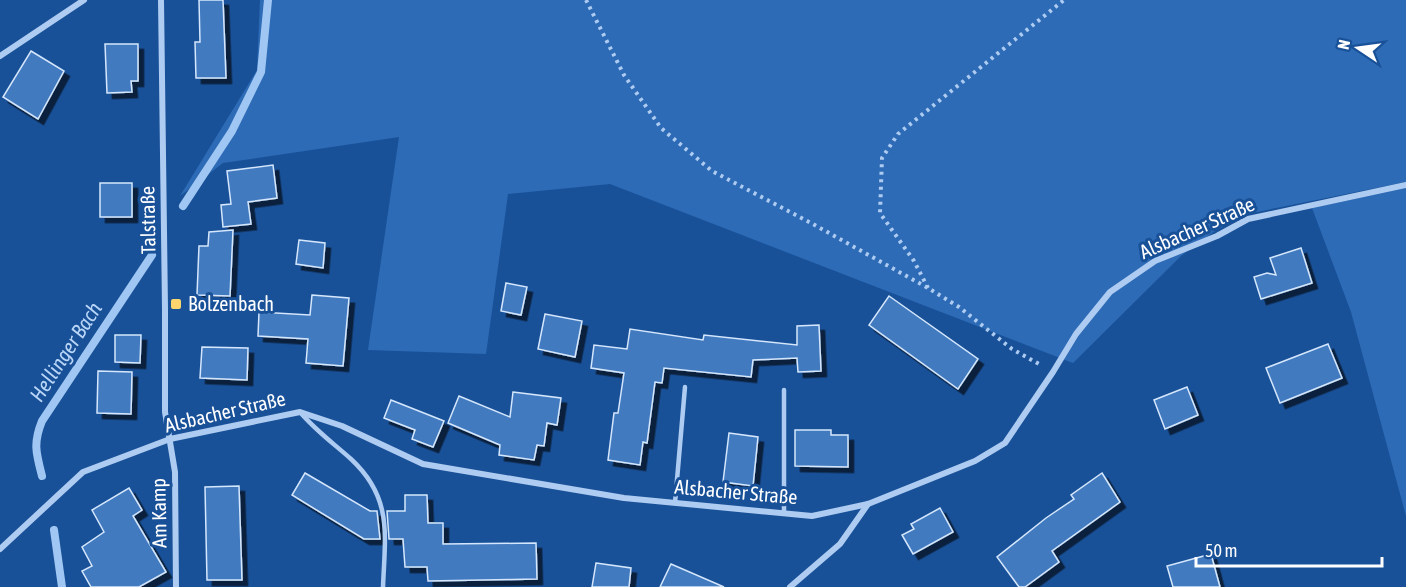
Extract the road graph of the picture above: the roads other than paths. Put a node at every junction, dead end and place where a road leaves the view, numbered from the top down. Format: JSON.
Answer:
{"nodes":[{"id":1,"x":84,"y":0,"type":"edge"},
{"id":2,"x":161,"y":0,"type":"edge"},
{"id":3,"x":0,"y":56,"type":"edge"},
{"id":4,"x":1406,"y":185,"type":"edge"},
{"id":5,"x":685,"y":387,"type":"dead end"},
{"id":6,"x":784,"y":390,"type":"dead end"},
{"id":7,"x":300,"y":412,"type":"junction"},
{"id":8,"x":171,"y":439,"type":"junction"},
{"id":9,"x":675,"y":503,"type":"junction"},
{"id":10,"x":868,"y":504,"type":"junction"},
{"id":11,"x":784,"y":513,"type":"junction"},
{"id":12,"x":0,"y":549,"type":"edge"},
{"id":13,"x":176,"y":587,"type":"edge"},
{"id":14,"x":384,"y":587,"type":"edge"},
{"id":15,"x":790,"y":587,"type":"edge"}],
"edges":[{"from":1,"to":3,"type":"street"},
{"from":2,"to":8,"type":"street","name":"Talstraße"},
{"from":4,"to":10,"type":"street","name":"Alsbacher Straße"},
{"from":5,"to":9,"type":"lane"},
{"from":6,"to":11,"type":"lane"},
{"from":7,"to":8,"type":"street","name":"Alsbacher Straße"},
{"from":7,"to":9,"type":"street","name":"Alsbacher Straße"},
{"from":7,"to":14,"type":"lane"},
{"from":8,"to":12,"type":"street","name":"Alsbacher Straße"},
{"from":8,"to":13,"type":"street","name":"Am Kamp"},
{"from":9,"to":11,"type":"street","name":"Alsbacher Straße"},
{"from":10,"to":11,"type":"street","name":"Alsbacher Straße"},
{"from":10,"to":15,"type":"street"}]}
